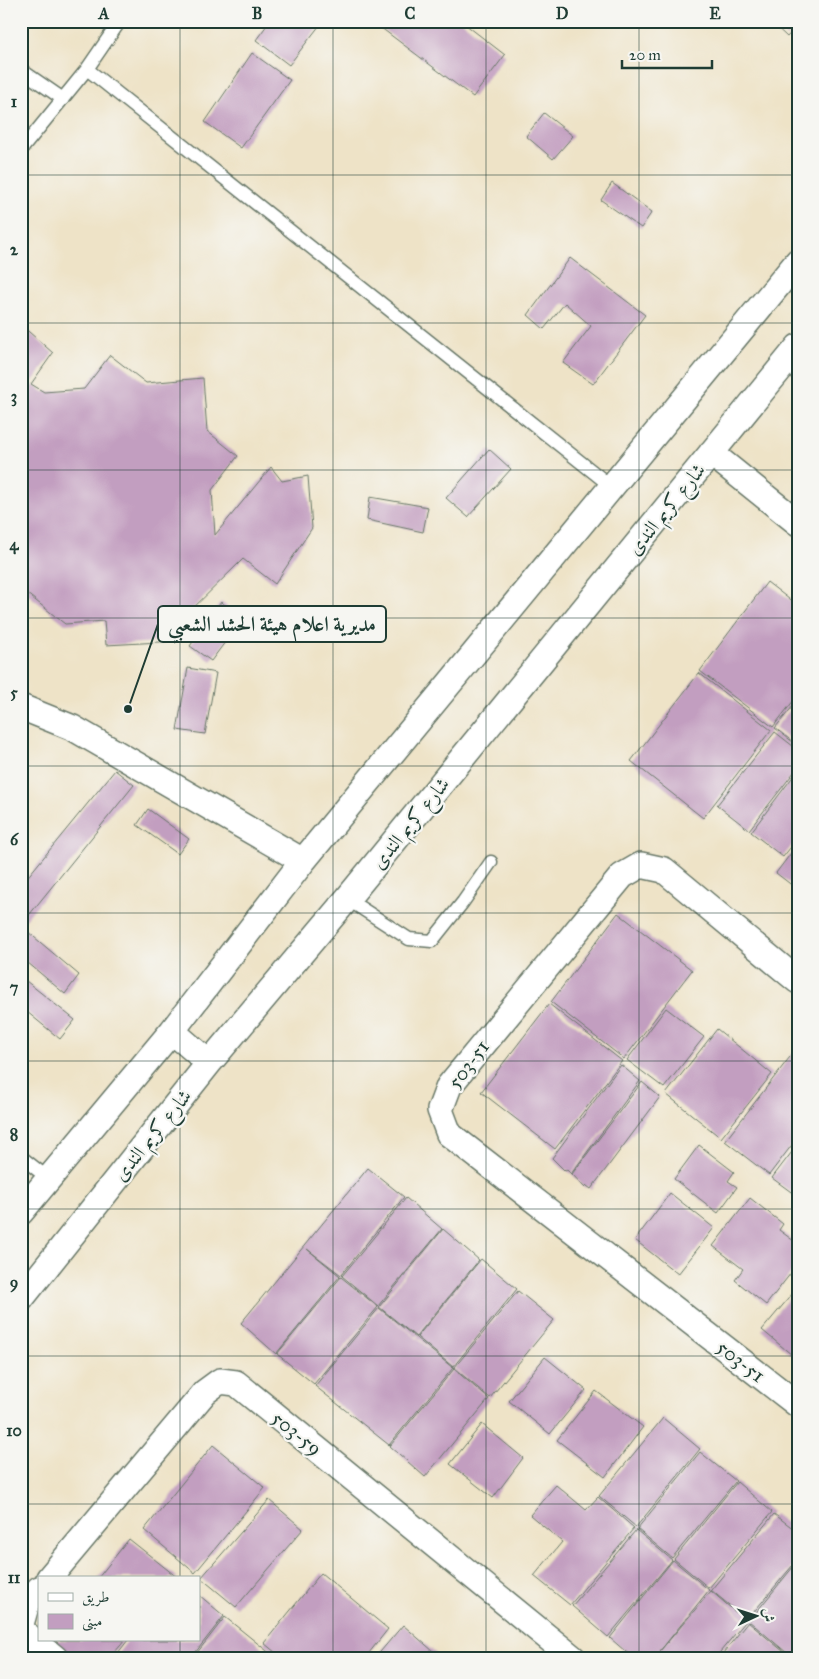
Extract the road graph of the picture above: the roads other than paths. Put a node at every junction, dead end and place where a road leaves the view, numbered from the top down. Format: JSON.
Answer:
{"nodes":[{"id":1,"x":120,"y":21,"type":"edge"},
{"id":2,"x":87,"y":69,"type":"junction"},
{"id":3,"x":21,"y":70,"type":"edge"},
{"id":4,"x":62,"y":99,"type":"junction"},
{"id":5,"x":21,"y":150,"type":"edge"},
{"id":6,"x":798,"y":261,"type":"edge"},
{"id":7,"x":798,"y":347,"type":"edge"},
{"id":8,"x":711,"y":454,"type":"junction"},
{"id":9,"x":612,"y":487,"type":"junction"},
{"id":10,"x":798,"y":523,"type":"edge"},
{"id":11,"x":21,"y":707,"type":"edge"},
{"id":12,"x":303,"y":861,"type":"junction"},
{"id":13,"x":491,"y":862,"type":"dead end"},
{"id":14,"x":347,"y":899,"type":"junction"},
{"id":15,"x":798,"y":981,"type":"edge"},
{"id":16,"x":172,"y":1031,"type":"junction"},
{"id":17,"x":209,"y":1063,"type":"junction"},
{"id":18,"x":21,"y":1157,"type":"edge"},
{"id":19,"x":49,"y":1179,"type":"junction"},
{"id":20,"x":21,"y":1212,"type":"edge"},
{"id":21,"x":21,"y":1299,"type":"edge"},
{"id":22,"x":798,"y":1405,"type":"edge"},
{"id":23,"x":50,"y":1576,"type":"edge"},
{"id":24,"x":38,"y":1590,"type":"edge"},
{"id":25,"x":21,"y":1624,"type":"edge"},
{"id":26,"x":21,"y":1630,"type":"edge"},
{"id":27,"x":55,"y":1658,"type":"edge"},
{"id":28,"x":573,"y":1658,"type":"edge"}],
"edges":[{"from":1,"to":2,"type":"lane"},
{"from":2,"to":4,"type":"lane"},
{"from":2,"to":9,"type":"lane"},
{"from":3,"to":4,"type":"lane"},
{"from":4,"to":5,"type":"lane"},
{"from":6,"to":9,"type":"street"},
{"from":7,"to":8,"type":"street","name":"شارع كريم الندى"},
{"from":8,"to":10,"type":"street"},
{"from":8,"to":14,"type":"street","name":"شارع كريم الندى"},
{"from":9,"to":12,"type":"street"},
{"from":11,"to":12,"type":"street"},
{"from":12,"to":16,"type":"street"},
{"from":13,"to":14,"type":"lane"},
{"from":14,"to":17,"type":"street","name":"شارع كريم الندى"},
{"from":15,"to":22,"type":"street","name":"503-51"},
{"from":16,"to":17,"type":"street"},
{"from":16,"to":19,"type":"street"},
{"from":17,"to":21,"type":"street","name":"شارع كريم الندى"},
{"from":18,"to":19,"type":"lane"},
{"from":19,"to":20,"type":"street"},
{"from":23,"to":28,"type":"street","name":"503-59"},
{"from":24,"to":25,"type":"street"},
{"from":26,"to":27,"type":"street"}]}
